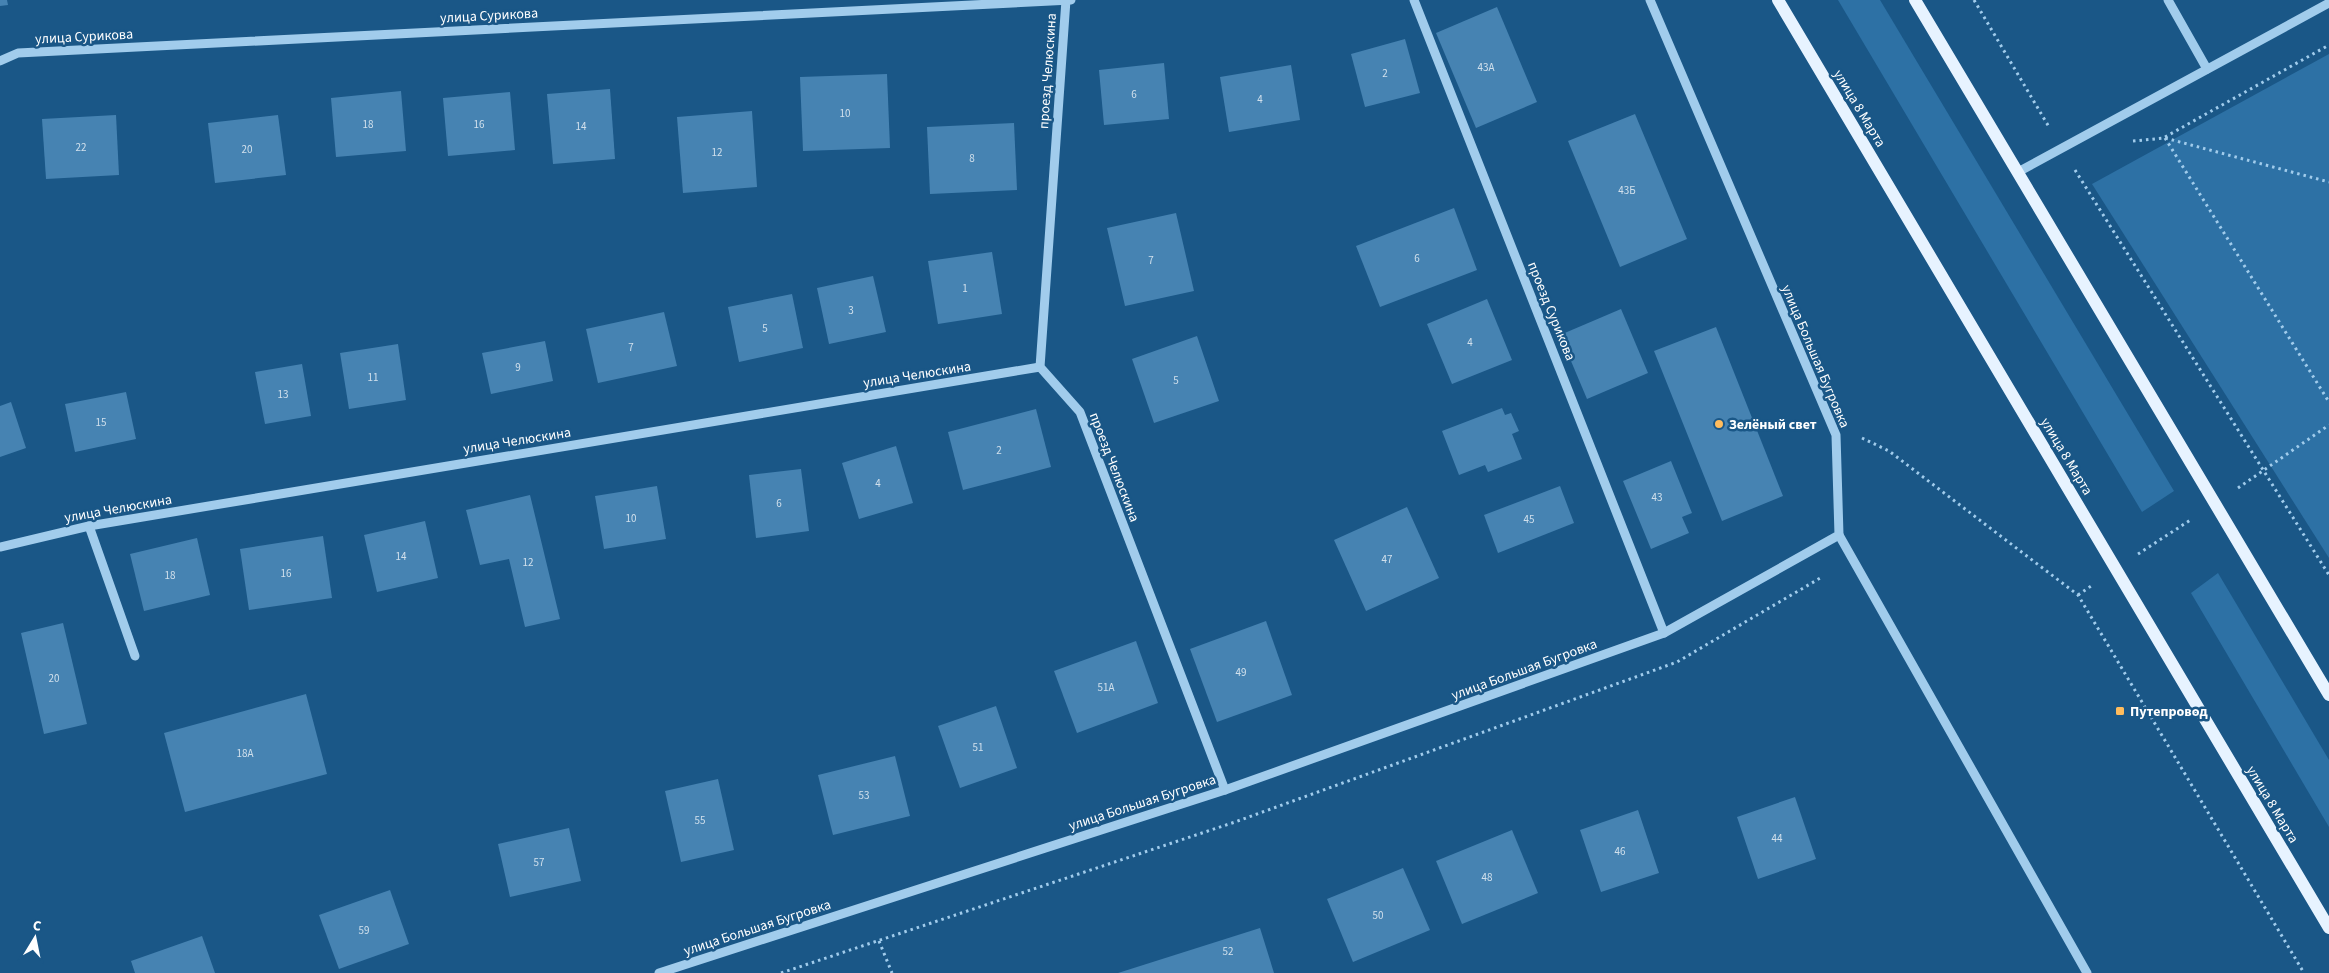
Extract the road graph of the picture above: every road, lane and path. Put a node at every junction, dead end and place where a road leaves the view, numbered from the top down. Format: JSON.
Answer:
{"nodes":[{"id":1,"x":1066,"y":0,"type":"edge"},
{"id":2,"x":1071,"y":0,"type":"edge"},
{"id":3,"x":1414,"y":0,"type":"edge"},
{"id":4,"x":1650,"y":0,"type":"edge"},
{"id":5,"x":1778,"y":0,"type":"edge"},
{"id":6,"x":1915,"y":0,"type":"edge"},
{"id":7,"x":1974,"y":0,"type":"edge"},
{"id":8,"x":2168,"y":0,"type":"edge"},
{"id":9,"x":2329,"y":2,"type":"edge"},
{"id":10,"x":2329,"y":45,"type":"edge"},
{"id":11,"x":0,"y":61,"type":"edge"},
{"id":12,"x":2207,"y":69,"type":"junction"},
{"id":13,"x":2165,"y":138,"type":"junction"},
{"id":14,"x":2127,"y":141,"type":"dead end"},
{"id":15,"x":2062,"y":148,"type":"junction"},
{"id":16,"x":2018,"y":172,"type":"junction"},
{"id":17,"x":2329,"y":182,"type":"edge"},
{"id":18,"x":1040,"y":367,"type":"junction"},
{"id":19,"x":2329,"y":402,"type":"edge"},
{"id":20,"x":1889,"y":451,"type":"dead end"},
{"id":21,"x":89,"y":526,"type":"junction"},
{"id":22,"x":1839,"y":535,"type":"junction"},
{"id":23,"x":0,"y":547,"type":"edge"},
{"id":24,"x":2329,"y":575,"type":"edge"},
{"id":25,"x":1664,"y":633,"type":"junction"},
{"id":26,"x":135,"y":656,"type":"dead end"},
{"id":27,"x":2329,"y":694,"type":"edge"},
{"id":28,"x":1225,"y":790,"type":"junction"},
{"id":29,"x":2329,"y":928,"type":"edge"},
{"id":30,"x":879,"y":941,"type":"dead end"},
{"id":31,"x":659,"y":973,"type":"edge"},
{"id":32,"x":892,"y":973,"type":"edge"},
{"id":33,"x":2087,"y":973,"type":"edge"},
{"id":34,"x":2304,"y":973,"type":"edge"}],
"edges":[{"from":1,"to":2,"type":"street","name":"улица Сурикова"},
{"from":1,"to":11,"type":"street","name":"улица Сурикова"},
{"from":1,"to":18,"type":"street","name":"проезд Челюскина"},
{"from":3,"to":25,"type":"street","name":"проезд Сурикова"},
{"from":4,"to":22,"type":"street","name":"улица Большая Бугровка"},
{"from":5,"to":29,"type":"main road","name":"улица 8 Марта"},
{"from":6,"to":16,"type":"main road"},
{"from":7,"to":15,"type":"path"},
{"from":8,"to":12,"type":"street"},
{"from":9,"to":12,"type":"street"},
{"from":10,"to":13,"type":"path"},
{"from":12,"to":15,"type":"street"},
{"from":13,"to":14,"type":"path"},
{"from":13,"to":17,"type":"path"},
{"from":13,"to":19,"type":"path"},
{"from":15,"to":16,"type":"street"},
{"from":15,"to":24,"type":"path"},
{"from":16,"to":27,"type":"main road"},
{"from":18,"to":21,"type":"street","name":"улица Челюскина"},
{"from":18,"to":28,"type":"street","name":"проезд Челюскина"},
{"from":20,"to":34,"type":"path"},
{"from":21,"to":23,"type":"street","name":"улица Челюскина"},
{"from":21,"to":26,"type":"street"},
{"from":22,"to":25,"type":"street","name":"улица Большая Бугровка"},
{"from":22,"to":33,"type":"street"},
{"from":25,"to":28,"type":"street","name":"улица Большая Бугровка"},
{"from":28,"to":31,"type":"street","name":"улица Большая Бугровка"},
{"from":30,"to":32,"type":"path"}]}
